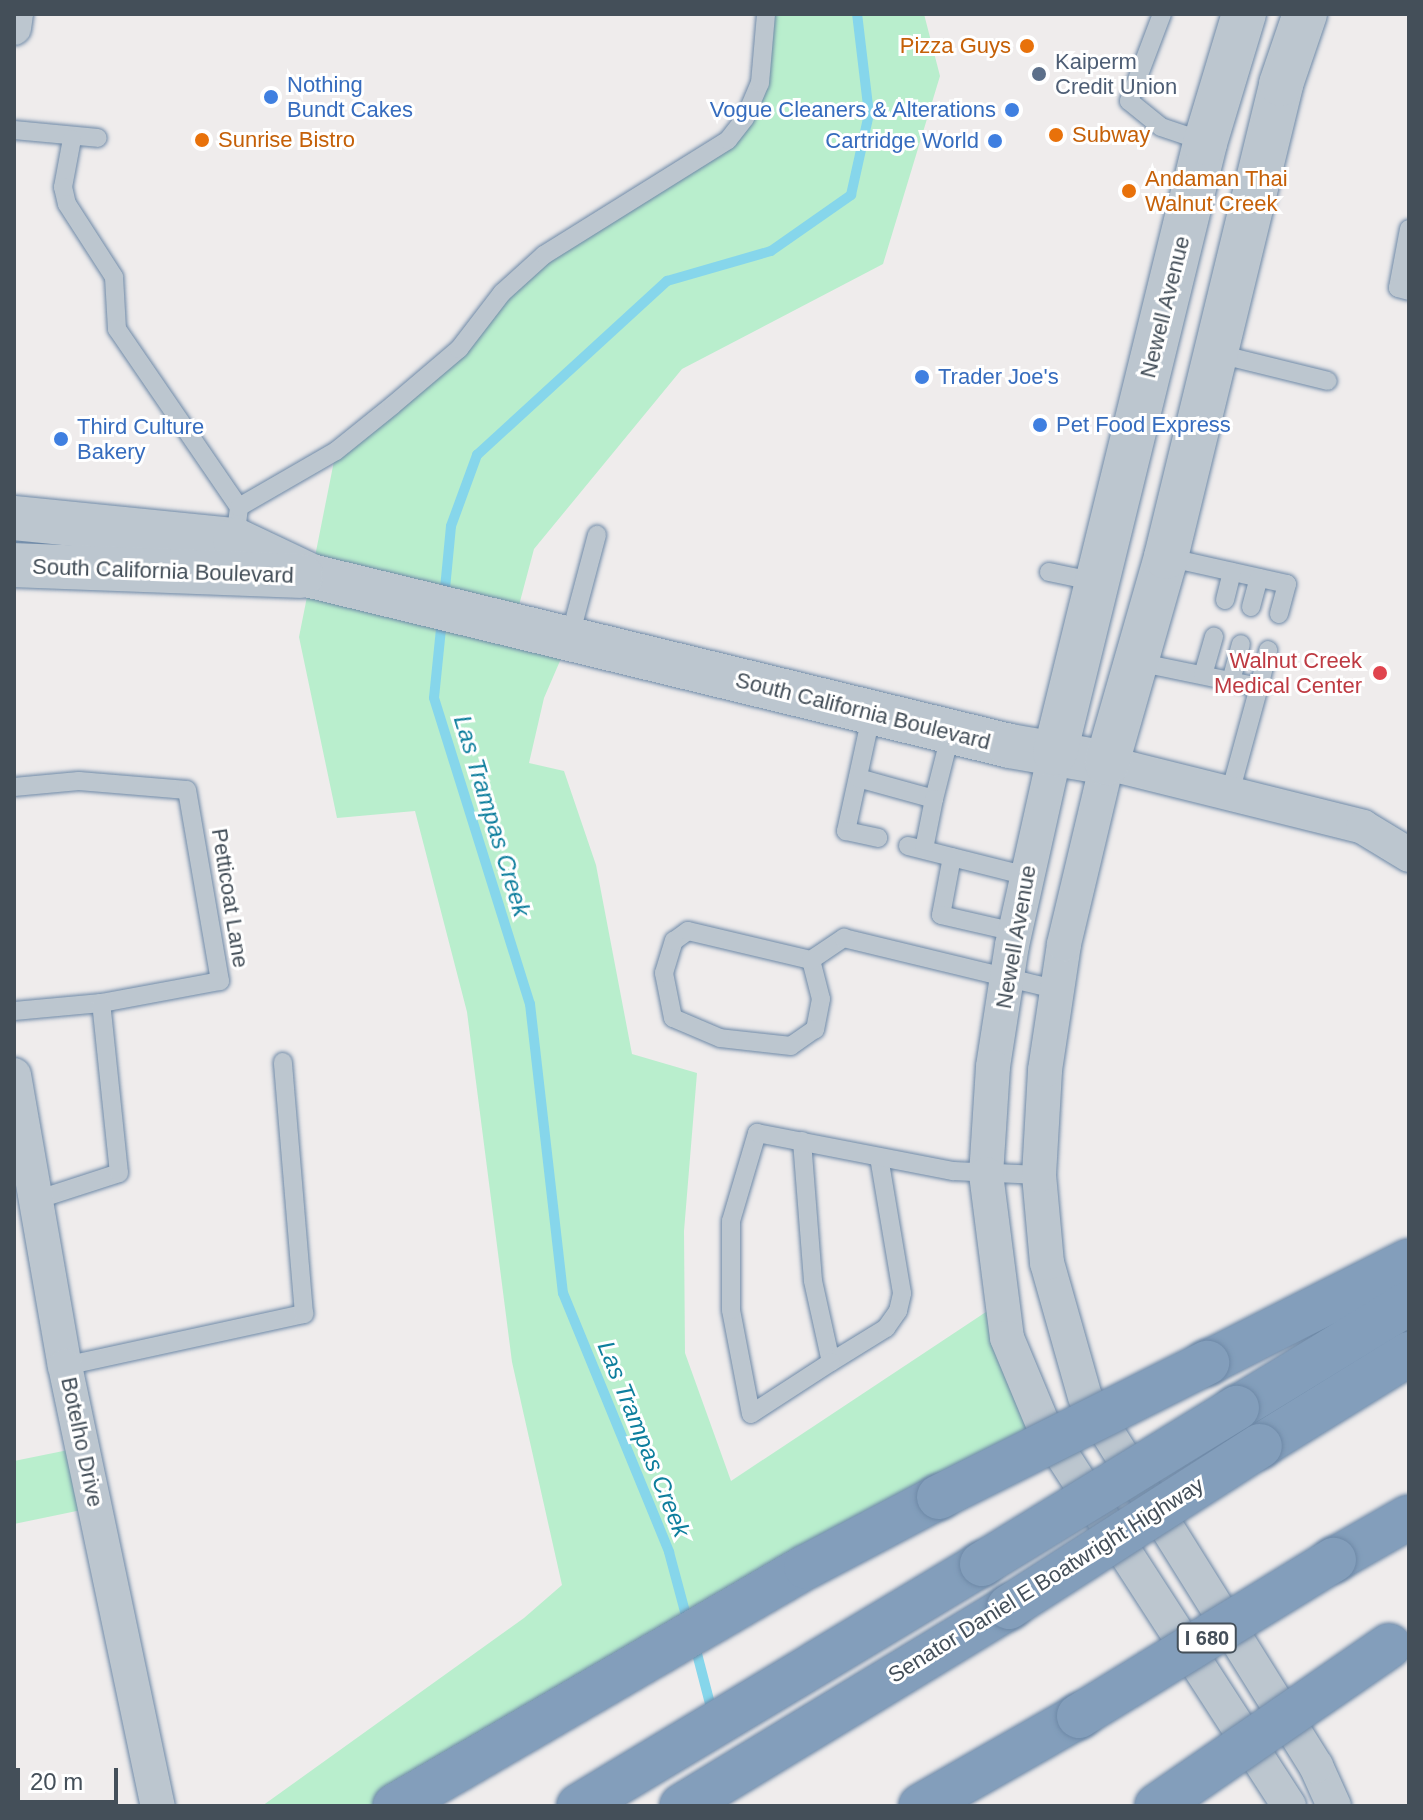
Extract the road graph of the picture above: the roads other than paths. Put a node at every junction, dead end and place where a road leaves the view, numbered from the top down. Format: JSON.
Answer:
{"nodes":[{"id":1,"x":16,"y":14,"type":"edge"},
{"id":2,"x":766,"y":14,"type":"edge"},
{"id":3,"x":1162,"y":14,"type":"edge"},
{"id":4,"x":1244,"y":14,"type":"edge"},
{"id":5,"x":1305,"y":14,"type":"edge"},
{"id":6,"x":14,"y":28,"type":"edge"},
{"id":7,"x":14,"y":130,"type":"edge"},
{"id":8,"x":98,"y":138,"type":"dead end"},
{"id":9,"x":72,"y":139,"type":"junction"},
{"id":10,"x":1205,"y":143,"type":"junction"},
{"id":11,"x":1409,"y":229,"type":"edge"},
{"id":12,"x":1409,"y":291,"type":"edge"},
{"id":13,"x":1214,"y":353,"type":"junction"},
{"id":14,"x":1328,"y":381,"type":"dead end"},
{"id":15,"x":14,"y":518,"type":"edge"},
{"id":16,"x":237,"y":523,"type":"junction"},
{"id":17,"x":597,"y":535,"type":"dead end"},
{"id":18,"x":1166,"y":557,"type":"junction"},
{"id":19,"x":14,"y":565,"type":"edge"},
{"id":20,"x":1049,"y":572,"type":"dead end"},
{"id":21,"x":1232,"y":572,"type":"junction"},
{"id":22,"x":311,"y":576,"type":"junction"},
{"id":23,"x":1259,"y":578,"type":"junction"},
{"id":24,"x":1100,"y":583,"type":"junction"},
{"id":25,"x":1225,"y":600,"type":"dead end"},
{"id":26,"x":1251,"y":607,"type":"dead end"},
{"id":27,"x":1279,"y":614,"type":"dead end"},
{"id":28,"x":1214,"y":637,"type":"dead end"},
{"id":29,"x":569,"y":640,"type":"junction"},
{"id":30,"x":1241,"y":644,"type":"dead end"},
{"id":31,"x":1268,"y":650,"type":"dead end"},
{"id":32,"x":1137,"y":662,"type":"junction"},
{"id":33,"x":1203,"y":675,"type":"junction"},
{"id":34,"x":1231,"y":681,"type":"junction"},
{"id":35,"x":1259,"y":687,"type":"junction"},
{"id":36,"x":872,"y":712,"type":"junction"},
{"id":37,"x":951,"y":732,"type":"junction"},
{"id":38,"x":1055,"y":753,"type":"junction"},
{"id":39,"x":1107,"y":763,"type":"junction"},
{"id":40,"x":858,"y":778,"type":"junction"},
{"id":41,"x":14,"y":787,"type":"edge"},
{"id":42,"x":1230,"y":793,"type":"junction"},
{"id":43,"x":934,"y":799,"type":"junction"},
{"id":44,"x":878,"y":838,"type":"dead end"},
{"id":45,"x":1409,"y":855,"type":"edge"},
{"id":46,"x":952,"y":857,"type":"junction"},
{"id":47,"x":1027,"y":876,"type":"junction"},
{"id":48,"x":1015,"y":932,"type":"junction"},
{"id":49,"x":811,"y":960,"type":"junction"},
{"id":50,"x":1008,"y":977,"type":"junction"},
{"id":51,"x":1055,"y":989,"type":"junction"},
{"id":52,"x":101,"y":1003,"type":"junction"},
{"id":53,"x":14,"y":1011,"type":"edge"},
{"id":54,"x":283,"y":1062,"type":"dead end"},
{"id":55,"x":14,"y":1075,"type":"edge"},
{"id":56,"x":802,"y":1141,"type":"junction"},
{"id":57,"x":879,"y":1157,"type":"junction"},
{"id":58,"x":986,"y":1174,"type":"junction"},
{"id":59,"x":1039,"y":1175,"type":"junction"},
{"id":60,"x":36,"y":1200,"type":"junction"},
{"id":61,"x":1409,"y":1261,"type":"edge"},
{"id":62,"x":1409,"y":1303,"type":"edge"},
{"id":63,"x":1409,"y":1354,"type":"edge"},
{"id":64,"x":831,"y":1362,"type":"junction"},
{"id":65,"x":65,"y":1366,"type":"junction"},
{"id":66,"x":1409,"y":1517,"type":"edge"},
{"id":67,"x":1399,"y":1639,"type":"edge"},
{"id":68,"x":158,"y":1806,"type":"edge"},
{"id":69,"x":395,"y":1806,"type":"edge"},
{"id":70,"x":579,"y":1806,"type":"edge"},
{"id":71,"x":682,"y":1806,"type":"edge"},
{"id":72,"x":921,"y":1806,"type":"edge"},
{"id":73,"x":1157,"y":1806,"type":"edge"},
{"id":74,"x":1289,"y":1806,"type":"edge"},
{"id":75,"x":1334,"y":1806,"type":"edge"}],
"edges":[{"from":1,"to":6,"type":"street"},
{"from":2,"to":16,"type":"lane"},
{"from":3,"to":10,"type":"lane"},
{"from":4,"to":10,"type":"street","name":"Newell Avenue"},
{"from":5,"to":13,"type":"street"},
{"from":7,"to":9,"type":"lane"},
{"from":8,"to":9,"type":"lane"},
{"from":9,"to":16,"type":"lane"},
{"from":10,"to":24,"type":"street","name":"Newell Avenue"},
{"from":11,"to":12,"type":"lane"},
{"from":13,"to":14,"type":"lane"},
{"from":13,"to":18,"type":"street"},
{"from":15,"to":16,"type":"street","name":"South California Boulevard"},
{"from":16,"to":22,"type":"street","name":"South California Boulevard"},
{"from":17,"to":29,"type":"lane"},
{"from":18,"to":21,"type":"lane"},
{"from":18,"to":32,"type":"street"},
{"from":19,"to":22,"type":"street","name":"South California Boulevard"},
{"from":20,"to":24,"type":"lane"},
{"from":21,"to":23,"type":"lane"},
{"from":21,"to":25,"type":"lane"},
{"from":22,"to":29,"type":"street","name":"South California Boulevard"},
{"from":23,"to":26,"type":"lane"},
{"from":23,"to":27,"type":"lane"},
{"from":24,"to":38,"type":"street","name":"Newell Avenue"},
{"from":28,"to":33,"type":"lane"},
{"from":29,"to":36,"type":"street","name":"South California Boulevard"},
{"from":30,"to":34,"type":"lane"},
{"from":31,"to":35,"type":"lane"},
{"from":32,"to":33,"type":"lane"},
{"from":32,"to":39,"type":"street"},
{"from":33,"to":34,"type":"lane"},
{"from":34,"to":35,"type":"lane"},
{"from":35,"to":42,"type":"lane"},
{"from":36,"to":37,"type":"street","name":"South California Boulevard"},
{"from":36,"to":40,"type":"lane"},
{"from":37,"to":38,"type":"street","name":"South California Boulevard"},
{"from":37,"to":43,"type":"lane"},
{"from":38,"to":39,"type":"street","name":"South California Boulevard"},
{"from":38,"to":47,"type":"street","name":"Newell Avenue"},
{"from":39,"to":42,"type":"street","name":"South California Boulevard"},
{"from":39,"to":51,"type":"street"},
{"from":40,"to":43,"type":"lane"},
{"from":40,"to":44,"type":"lane"},
{"from":41,"to":52,"type":"lane","name":"Petticoat Lane"},
{"from":42,"to":45,"type":"street","name":"South California Boulevard"},
{"from":43,"to":46,"type":"lane"},
{"from":46,"to":47,"type":"lane"},
{"from":46,"to":48,"type":"lane"},
{"from":47,"to":48,"type":"street","name":"Newell Avenue"},
{"from":48,"to":50,"type":"street","name":"Newell Avenue"},
{"from":49,"to":49,"type":"lane"},
{"from":49,"to":50,"type":"lane"},
{"from":50,"to":51,"type":"lane"},
{"from":50,"to":58,"type":"street","name":"Newell Avenue"},
{"from":51,"to":59,"type":"street"},
{"from":52,"to":53,"type":"lane","name":"Petticoat Lane"},
{"from":52,"to":60,"type":"lane"},
{"from":54,"to":65,"type":"lane"},
{"from":55,"to":60,"type":"street","name":"Botelho Drive"},
{"from":56,"to":57,"type":"lane"},
{"from":56,"to":64,"type":"lane"},
{"from":56,"to":64,"type":"lane"},
{"from":57,"to":58,"type":"lane"},
{"from":57,"to":64,"type":"lane"},
{"from":58,"to":59,"type":"lane"},
{"from":58,"to":74,"type":"street","name":"Newell Avenue"},
{"from":59,"to":75,"type":"street"},
{"from":60,"to":65,"type":"street","name":"Botelho Drive"},
{"from":61,"to":69,"type":"highway","bridge":true},
{"from":62,"to":70,"type":"highway","bridge":true},
{"from":63,"to":71,"type":"highway","name":"Senator Daniel E Boatwright Highway","bridge":true},
{"from":65,"to":68,"type":"street","name":"Botelho Drive"},
{"from":66,"to":72,"type":"highway","number":"I 680","bridge":true},
{"from":67,"to":73,"type":"highway","bridge":true}]}
